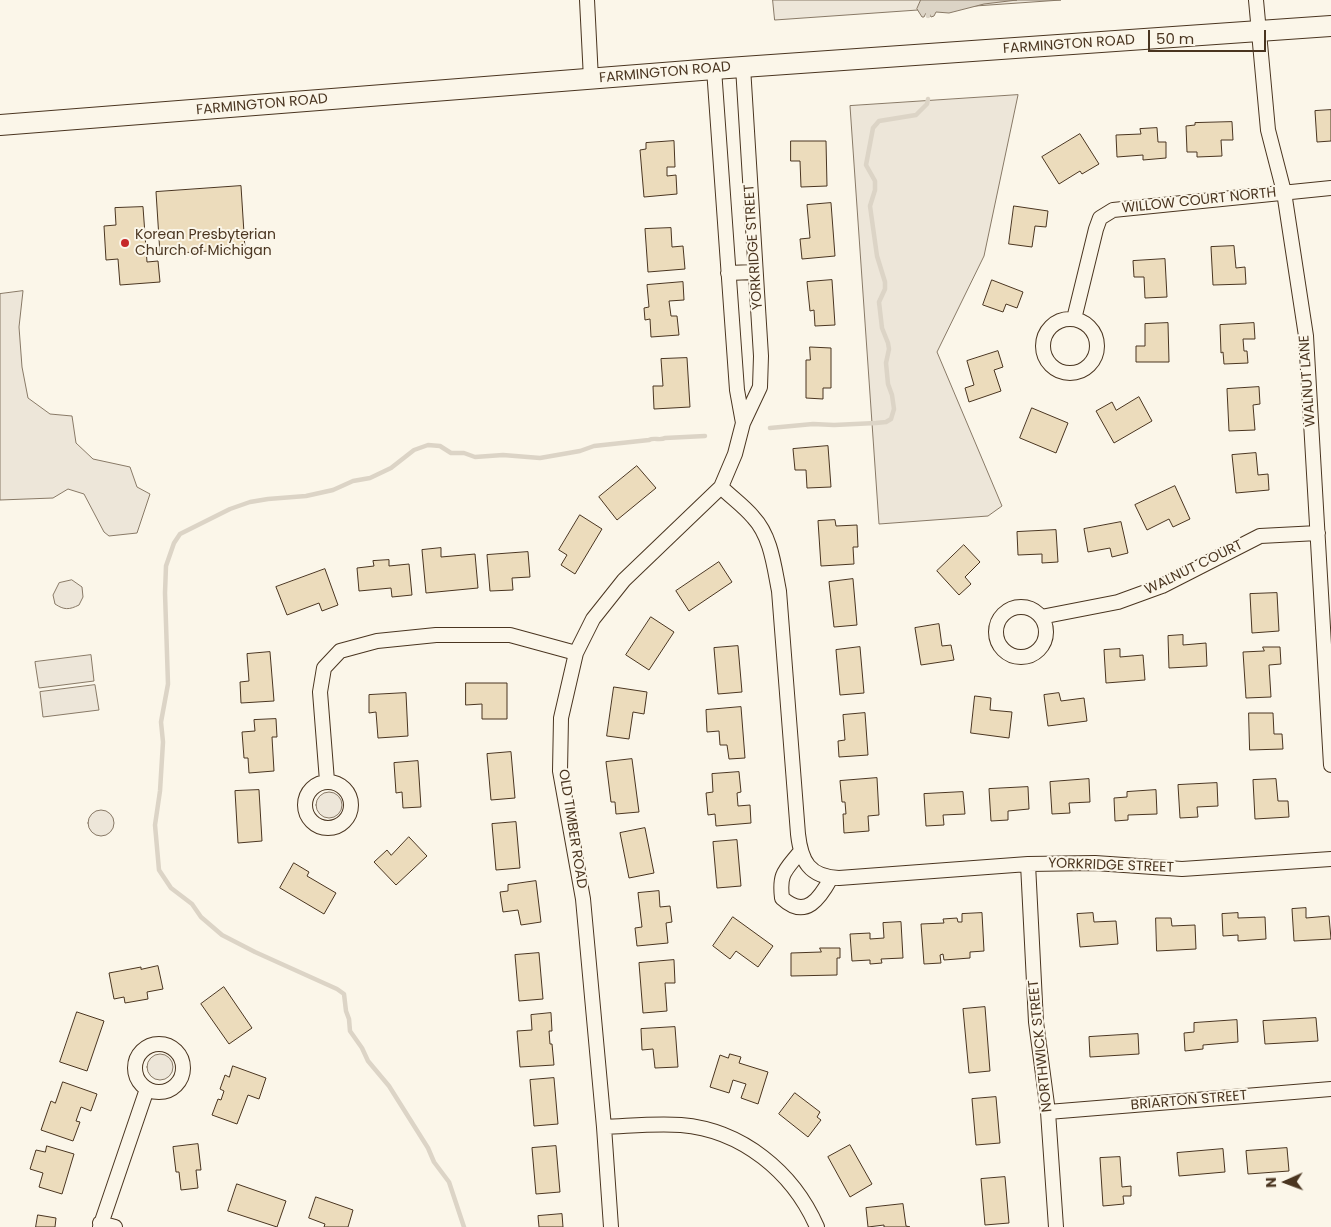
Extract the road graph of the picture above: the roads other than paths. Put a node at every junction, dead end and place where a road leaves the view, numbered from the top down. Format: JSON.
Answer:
{"nodes":[{"id":1,"x":586,"y":0,"type":"edge"},
{"id":2,"x":1256,"y":0,"type":"edge"},
{"id":3,"x":1331,"y":26,"type":"edge"},
{"id":4,"x":1259,"y":31,"type":"junction"},
{"id":5,"x":743,"y":67,"type":"junction"},
{"id":6,"x":714,"y":69,"type":"junction"},
{"id":7,"x":592,"y":79,"type":"junction"},
{"id":8,"x":0,"y":125,"type":"edge"},
{"id":9,"x":1331,"y":188,"type":"edge"},
{"id":10,"x":1284,"y":192,"type":"junction"},
{"id":11,"x":755,"y":272,"type":"junction"},
{"id":12,"x":728,"y":273,"type":"junction"},
{"id":13,"x":1074,"y":319,"type":"dead end"},
{"id":14,"x":743,"y":423,"type":"junction"},
{"id":15,"x":721,"y":487,"type":"junction"},
{"id":16,"x":1318,"y":533,"type":"junction"},
{"id":17,"x":1041,"y":617,"type":"dead end"},
{"id":18,"x":576,"y":653,"type":"junction"},
{"id":19,"x":1331,"y":765,"type":"edge"},
{"id":20,"x":327,"y":782,"type":"dead end"},
{"id":21,"x":800,"y":852,"type":"junction"},
{"id":22,"x":1331,"y":859,"type":"edge"},
{"id":23,"x":1028,"y":864,"type":"junction"},
{"id":24,"x":831,"y":878,"type":"junction"},
{"id":25,"x":147,"y":1089,"type":"dead end"},
{"id":26,"x":1331,"y":1089,"type":"edge"},
{"id":27,"x":1048,"y":1112,"type":"junction"},
{"id":28,"x":604,"y":1128,"type":"junction"},
{"id":29,"x":100,"y":1225,"type":"edge"},
{"id":30,"x":115,"y":1227,"type":"edge"},
{"id":31,"x":611,"y":1227,"type":"edge"},
{"id":32,"x":817,"y":1227,"type":"edge"},
{"id":33,"x":1056,"y":1227,"type":"edge"}],
"edges":[{"from":1,"to":7,"type":"street"},
{"from":2,"to":4,"type":"street","name":"WALNUT LANE"},
{"from":3,"to":4,"type":"street","name":"FARMINGTON ROAD"},
{"from":4,"to":5,"type":"street","name":"FARMINGTON ROAD"},
{"from":4,"to":10,"type":"street","name":"WALNUT LANE"},
{"from":5,"to":6,"type":"street","name":"FARMINGTON ROAD"},
{"from":5,"to":11,"type":"street","name":"YORKRIDGE STREET"},
{"from":6,"to":7,"type":"street","name":"FARMINGTON ROAD"},
{"from":6,"to":12,"type":"street","name":"YORKRIDGE STREET"},
{"from":7,"to":8,"type":"street","name":"FARMINGTON ROAD"},
{"from":9,"to":10,"type":"street","name":"WILLOW COURT NORTH"},
{"from":10,"to":13,"type":"street","name":"WILLOW COURT NORTH"},
{"from":10,"to":16,"type":"street","name":"WALNUT LANE"},
{"from":11,"to":12,"type":"street"},
{"from":11,"to":14,"type":"street","name":"YORKRIDGE STREET"},
{"from":12,"to":14,"type":"street","name":"YORKRIDGE STREET"},
{"from":14,"to":15,"type":"street","name":"YORKRIDGE STREET"},
{"from":15,"to":18,"type":"street","name":"OLD TIMBER ROAD"},
{"from":15,"to":21,"type":"street"},
{"from":16,"to":17,"type":"street","name":"WALNUT COURT"},
{"from":16,"to":19,"type":"street","name":"WALNUT LANE"},
{"from":18,"to":20,"type":"street"},
{"from":18,"to":28,"type":"street","name":"OLD TIMBER ROAD"},
{"from":21,"to":24,"type":"street"},
{"from":21,"to":24,"type":"street"},
{"from":22,"to":23,"type":"street","name":"YORKRIDGE STREET"},
{"from":23,"to":24,"type":"street","name":"YORKRIDGE STREET"},
{"from":23,"to":27,"type":"street","name":"NORTHWICK STREET"},
{"from":25,"to":29,"type":"street"},
{"from":26,"to":27,"type":"street","name":"BRIARTON STREET"},
{"from":27,"to":33,"type":"street","name":"NORTHWICK STREET"},
{"from":28,"to":31,"type":"street","name":"OLD TIMBER ROAD"},
{"from":28,"to":32,"type":"street"},
{"from":29,"to":30,"type":"street"}]}
